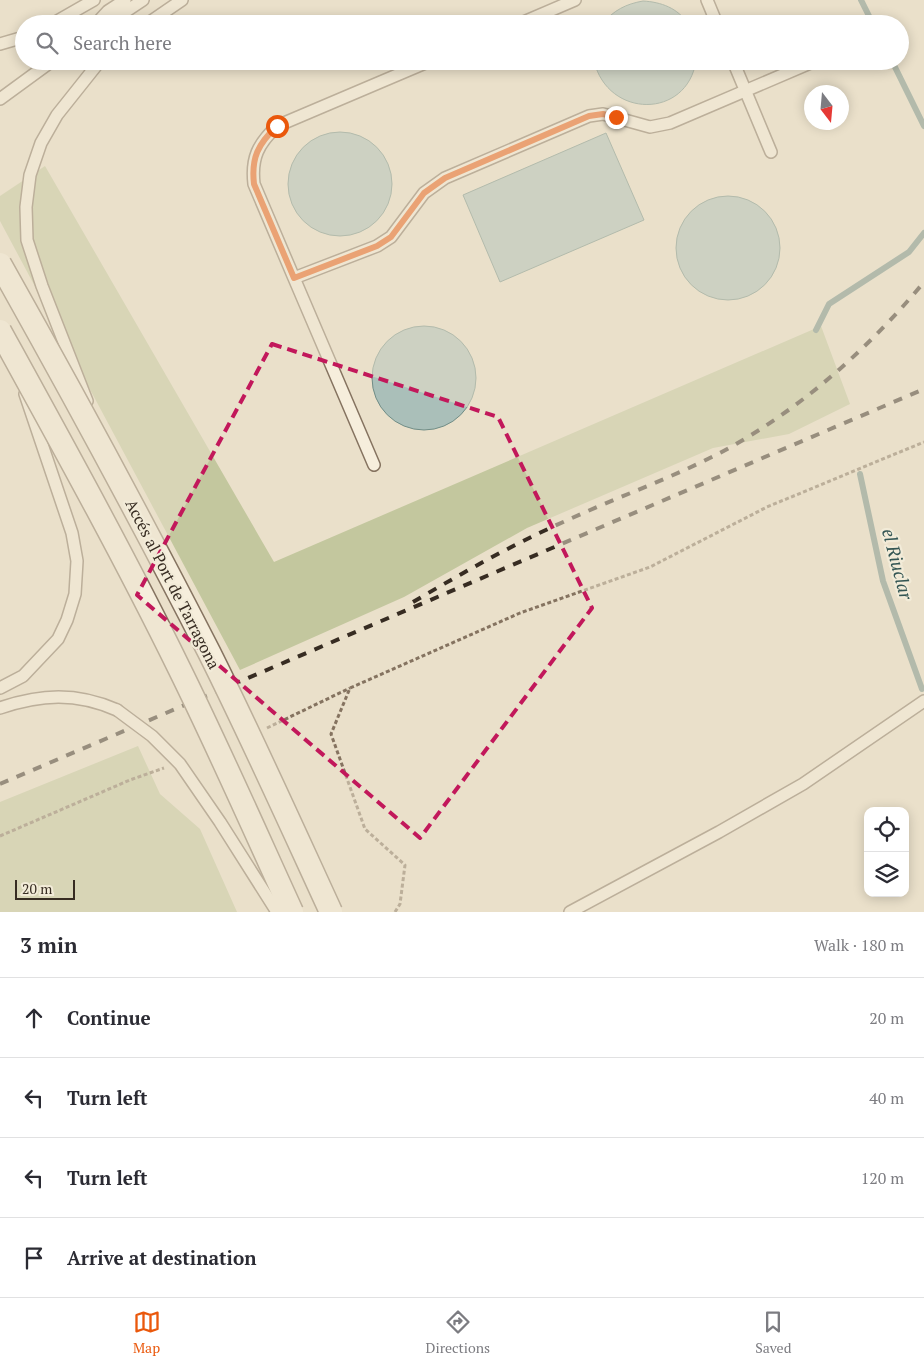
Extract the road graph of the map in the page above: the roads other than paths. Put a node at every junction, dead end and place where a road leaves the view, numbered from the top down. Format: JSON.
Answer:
{"nodes":[{"id":1,"x":94,"y":0,"type":"edge"},
{"id":2,"x":125,"y":0,"type":"edge"},
{"id":3,"x":143,"y":0,"type":"edge"},
{"id":4,"x":182,"y":0,"type":"edge"},
{"id":5,"x":575,"y":0,"type":"edge"},
{"id":6,"x":706,"y":0,"type":"edge"},
{"id":7,"x":68,"y":15,"type":"edge"},
{"id":8,"x":104,"y":15,"type":"edge"},
{"id":9,"x":121,"y":15,"type":"edge"},
{"id":10,"x":160,"y":15,"type":"edge"},
{"id":11,"x":540,"y":15,"type":"edge"},
{"id":12,"x":713,"y":15,"type":"edge"},
{"id":13,"x":15,"y":40,"type":"edge"},
{"id":14,"x":0,"y":44,"type":"edge"},
{"id":15,"x":39,"y":70,"type":"edge"},
{"id":16,"x":93,"y":70,"type":"edge"},
{"id":17,"x":409,"y":70,"type":"edge"},
{"id":18,"x":737,"y":70,"type":"edge"},
{"id":19,"x":794,"y":70,"type":"edge"},
{"id":20,"x":746,"y":90,"type":"junction"},
{"id":21,"x":0,"y":98,"type":"edge"},
{"id":22,"x":771,"y":152,"type":"dead end"},
{"id":23,"x":0,"y":264,"type":"edge"},
{"id":24,"x":294,"y":278,"type":"junction"},
{"id":25,"x":4,"y":337,"type":"edge"},
{"id":26,"x":110,"y":461,"type":"junction"},
{"id":27,"x":374,"y":465,"type":"dead end"},
{"id":28,"x":0,"y":688,"type":"edge"},
{"id":29,"x":924,"y":700,"type":"edge"},
{"id":30,"x":0,"y":708,"type":"edge"},
{"id":31,"x":277,"y":912,"type":"edge"},
{"id":32,"x":292,"y":912,"type":"edge"},
{"id":33,"x":331,"y":912,"type":"edge"},
{"id":34,"x":570,"y":912,"type":"edge"}],
"edges":[{"from":1,"to":7,"type":"lane"},
{"from":2,"to":8,"type":"lane"},
{"from":3,"to":9,"type":"lane"},
{"from":4,"to":10,"type":"lane"},
{"from":5,"to":11,"type":"lane"},
{"from":6,"to":12,"type":"lane"},
{"from":13,"to":14,"type":"lane"},
{"from":15,"to":21,"type":"lane"},
{"from":16,"to":26,"type":"lane"},
{"from":17,"to":24,"type":"lane"},
{"from":18,"to":20,"type":"lane"},
{"from":19,"to":20,"type":"lane"},
{"from":20,"to":22,"type":"lane"},
{"from":20,"to":24,"type":"lane"},
{"from":23,"to":26,"type":"street","name":"Accés al Port de Tarragona","bridge":true},
{"from":24,"to":27,"type":"lane"},
{"from":25,"to":28,"type":"lane","bridge":true},
{"from":25,"to":32,"type":"street","name":"Accés al Port de Tarragona","bridge":true},
{"from":26,"to":33,"type":"street","name":"Accés al Port de Tarragona","bridge":true},
{"from":29,"to":34,"type":"lane"},
{"from":30,"to":31,"type":"lane","bridge":true}]}
